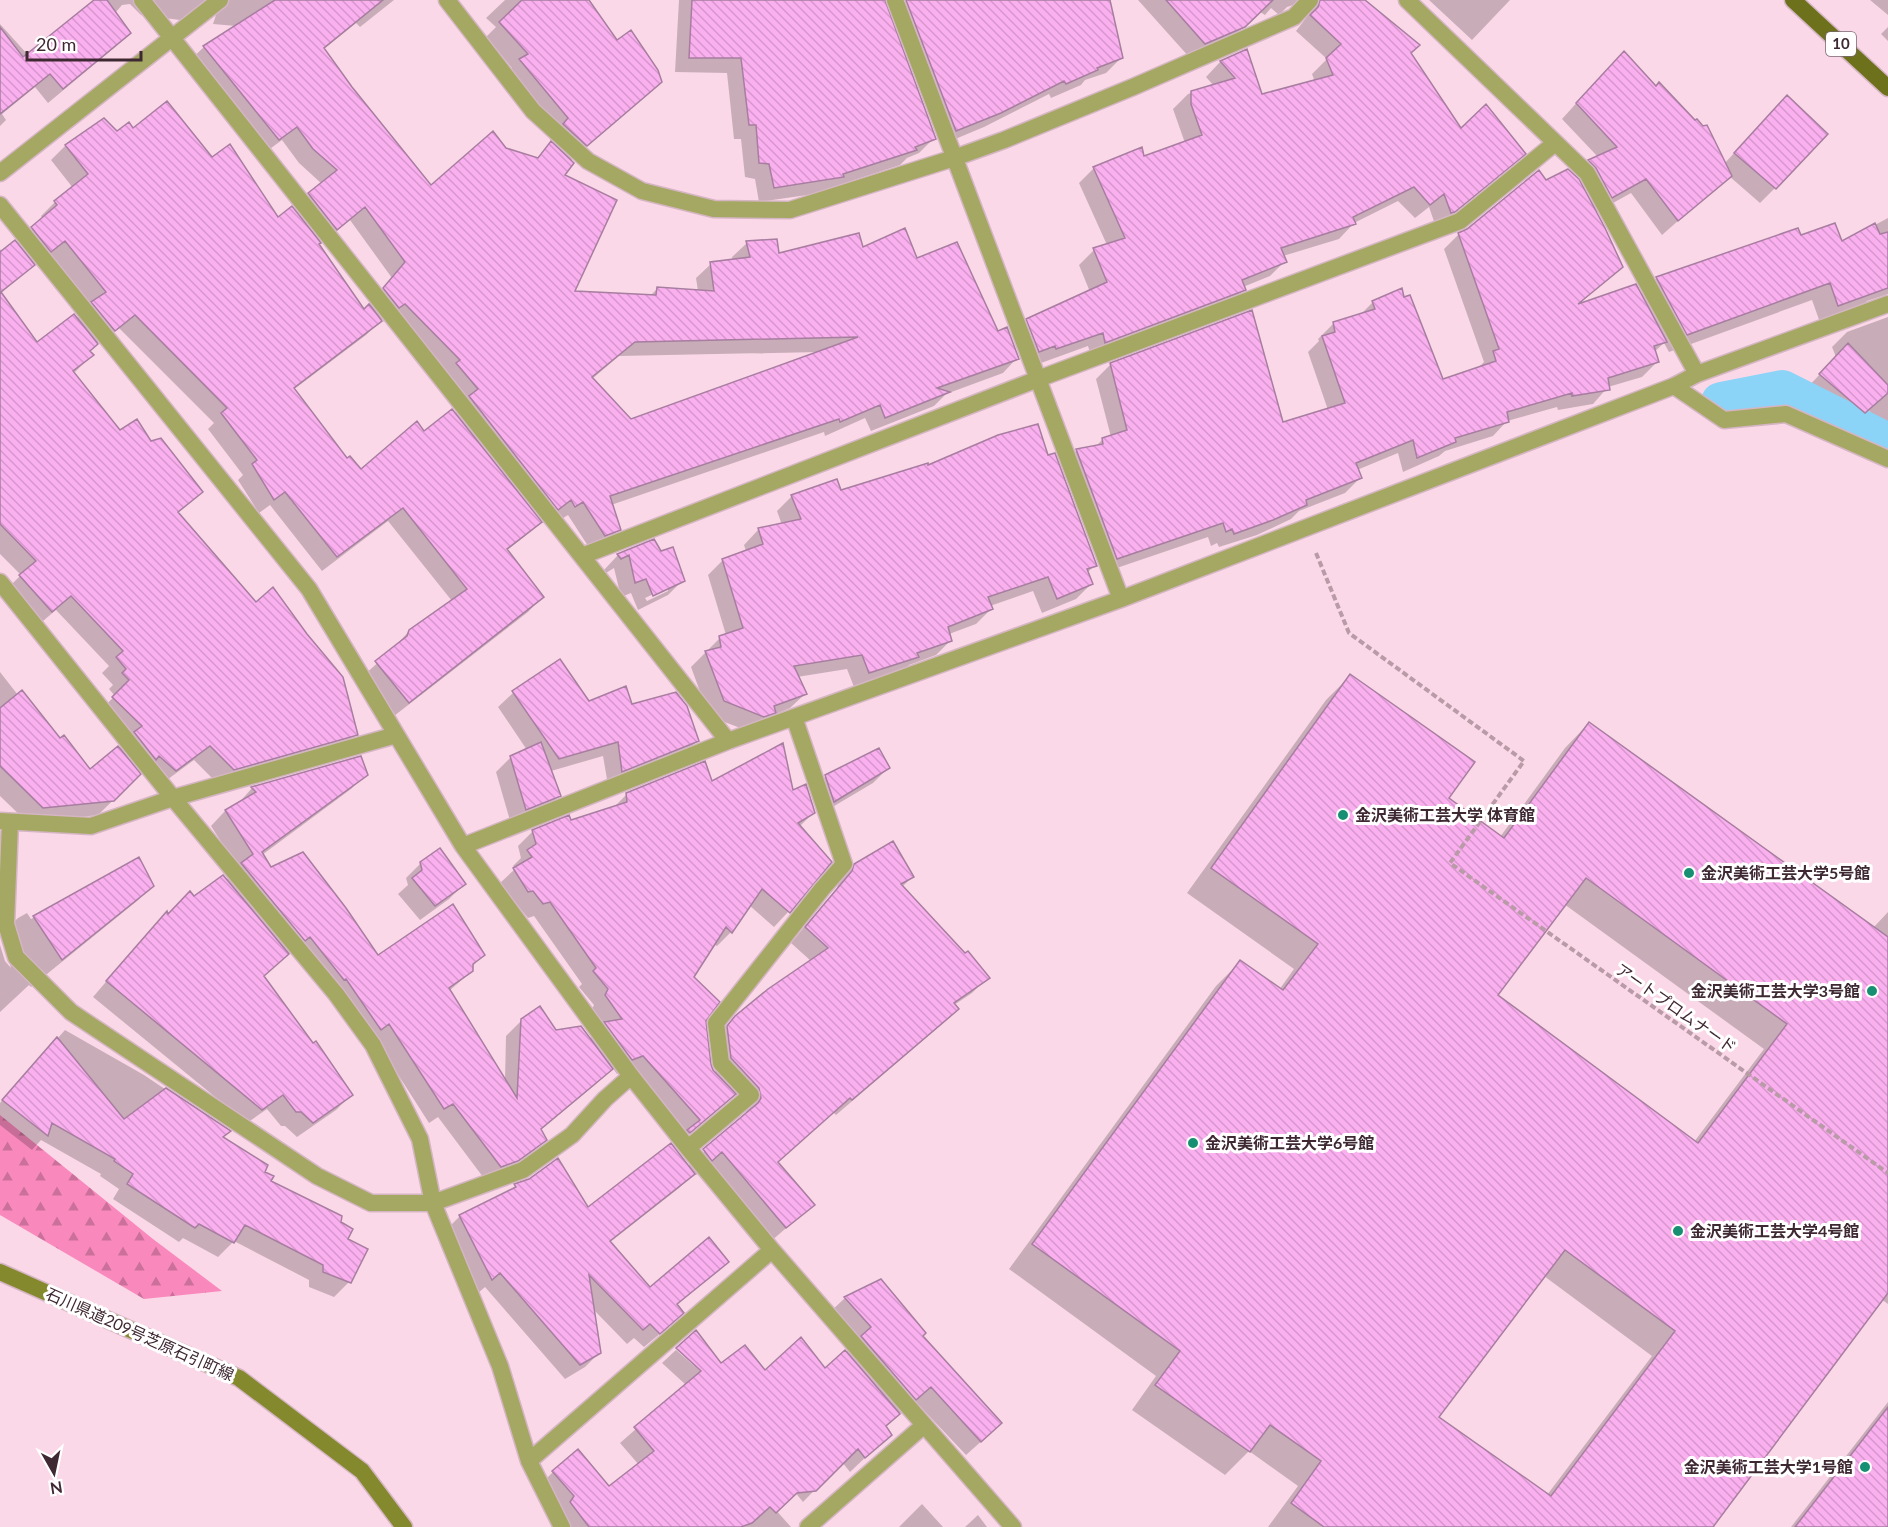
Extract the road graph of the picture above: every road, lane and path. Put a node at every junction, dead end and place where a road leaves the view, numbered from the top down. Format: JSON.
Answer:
{"nodes":[{"id":1,"x":142,"y":0,"type":"edge"},
{"id":2,"x":220,"y":0,"type":"edge"},
{"id":3,"x":447,"y":0,"type":"edge"},
{"id":4,"x":895,"y":0,"type":"edge"},
{"id":5,"x":1310,"y":0,"type":"edge"},
{"id":6,"x":1407,"y":0,"type":"edge"},
{"id":7,"x":1793,"y":0,"type":"edge"},
{"id":8,"x":172,"y":37,"type":"junction"},
{"id":9,"x":1888,"y":88,"type":"edge"},
{"id":10,"x":1555,"y":143,"type":"junction"},
{"id":11,"x":954,"y":158,"type":"junction"},
{"id":12,"x":0,"y":173,"type":"edge"},
{"id":13,"x":0,"y":205,"type":"edge"},
{"id":14,"x":1888,"y":304,"type":"edge"},
{"id":15,"x":1697,"y":374,"type":"junction"},
{"id":16,"x":1038,"y":379,"type":"junction"},
{"id":17,"x":1674,"y":387,"type":"junction"},
{"id":18,"x":1888,"y":459,"type":"edge"},
{"id":19,"x":1314,"y":549,"type":"dead end"},
{"id":20,"x":582,"y":556,"type":"junction"},
{"id":21,"x":0,"y":582,"type":"edge"},
{"id":22,"x":1120,"y":599,"type":"junction"},
{"id":23,"x":794,"y":717,"type":"junction"},
{"id":24,"x":396,"y":735,"type":"junction"},
{"id":25,"x":728,"y":741,"type":"junction"},
{"id":26,"x":172,"y":798,"type":"junction"},
{"id":27,"x":5,"y":822,"type":"edge"},
{"id":28,"x":463,"y":846,"type":"junction"},
{"id":29,"x":631,"y":1076,"type":"junction"},
{"id":30,"x":688,"y":1148,"type":"junction"},
{"id":31,"x":1888,"y":1173,"type":"edge"},
{"id":32,"x":433,"y":1203,"type":"junction"},
{"id":33,"x":772,"y":1250,"type":"junction"},
{"id":34,"x":0,"y":1272,"type":"edge"},
{"id":35,"x":924,"y":1426,"type":"junction"},
{"id":36,"x":529,"y":1461,"type":"junction"},
{"id":37,"x":404,"y":1527,"type":"edge"},
{"id":38,"x":562,"y":1527,"type":"edge"},
{"id":39,"x":808,"y":1527,"type":"edge"},
{"id":40,"x":1013,"y":1527,"type":"edge"}],
"edges":[{"from":1,"to":8,"type":"street"},
{"from":2,"to":8,"type":"street"},
{"from":3,"to":11,"type":"street"},
{"from":4,"to":11,"type":"street"},
{"from":5,"to":11,"type":"street"},
{"from":6,"to":10,"type":"street"},
{"from":7,"to":9,"type":"main road","number":"10"},
{"from":8,"to":12,"type":"street"},
{"from":8,"to":20,"type":"street"},
{"from":10,"to":15,"type":"street"},
{"from":10,"to":16,"type":"street"},
{"from":11,"to":16,"type":"street"},
{"from":13,"to":24,"type":"street"},
{"from":14,"to":15,"type":"street"},
{"from":15,"to":17,"type":"street"},
{"from":16,"to":20,"type":"street"},
{"from":16,"to":22,"type":"street"},
{"from":17,"to":18,"type":"street"},
{"from":17,"to":22,"type":"street"},
{"from":19,"to":31,"type":"path","name":"アートプロムナード"},
{"from":20,"to":25,"type":"street"},
{"from":21,"to":26,"type":"street"},
{"from":22,"to":23,"type":"street"},
{"from":23,"to":25,"type":"street"},
{"from":23,"to":30,"type":"street"},
{"from":24,"to":26,"type":"street"},
{"from":24,"to":28,"type":"street"},
{"from":25,"to":28,"type":"street"},
{"from":26,"to":27,"type":"street"},
{"from":26,"to":32,"type":"street"},
{"from":27,"to":32,"type":"street"},
{"from":28,"to":29,"type":"street"},
{"from":29,"to":30,"type":"street"},
{"from":29,"to":32,"type":"street"},
{"from":30,"to":33,"type":"street"},
{"from":32,"to":36,"type":"street"},
{"from":33,"to":35,"type":"street"},
{"from":33,"to":36,"type":"street"},
{"from":34,"to":37,"type":"main road","name":"石川県道209号芝原石引町線"},
{"from":35,"to":39,"type":"street"},
{"from":35,"to":40,"type":"street"},
{"from":36,"to":38,"type":"street"}]}
